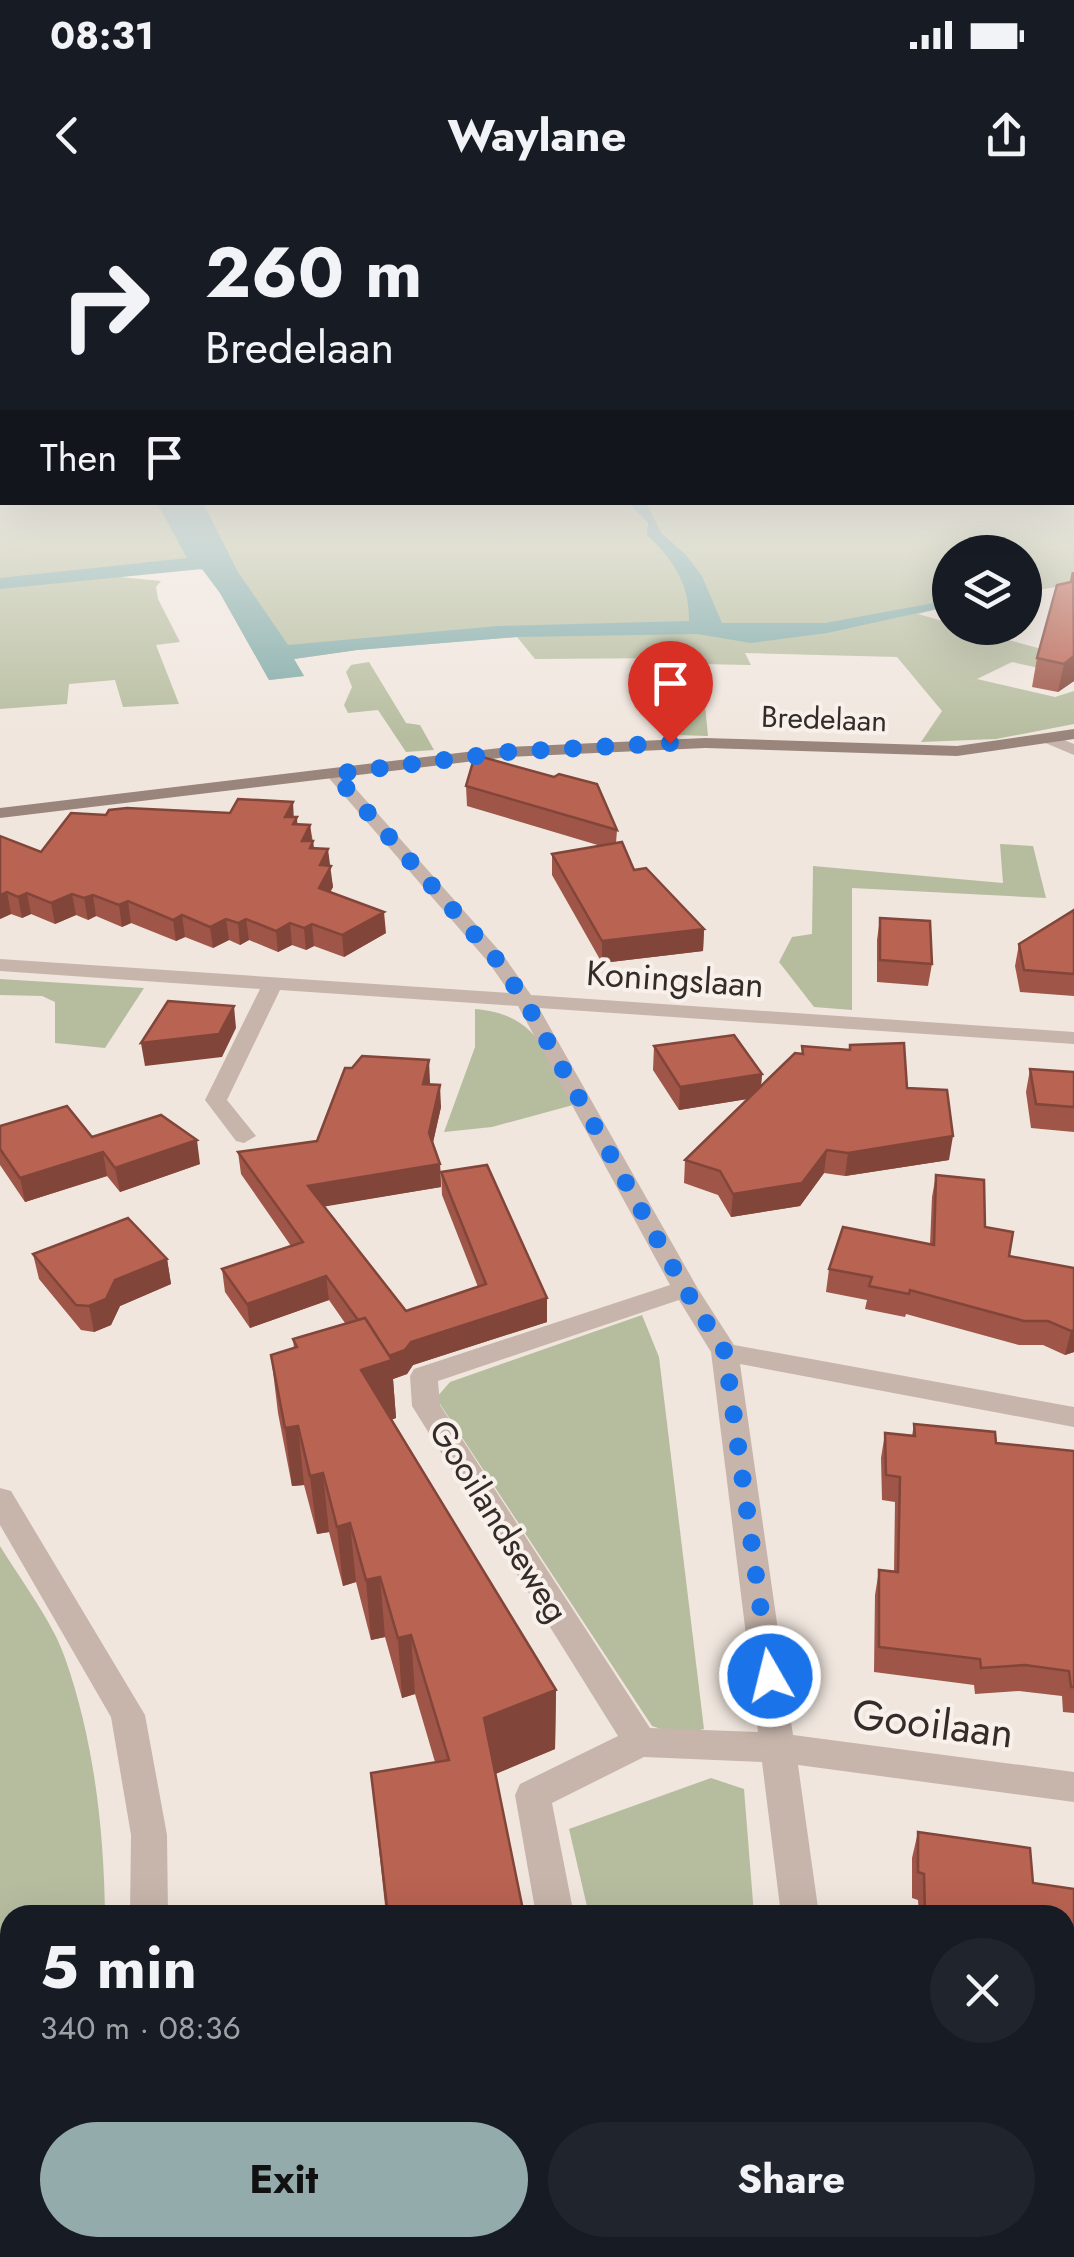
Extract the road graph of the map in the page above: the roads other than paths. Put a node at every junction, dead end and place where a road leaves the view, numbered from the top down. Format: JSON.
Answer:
{"nodes":[{"id":1,"x":1074,"y":734,"type":"edge"},
{"id":2,"x":1049,"y":739,"type":"junction"},
{"id":3,"x":1074,"y":750,"type":"edge"},
{"id":4,"x":334,"y":774,"type":"junction"},
{"id":5,"x":0,"y":812,"type":"edge"},
{"id":6,"x":0,"y":965,"type":"edge"},
{"id":7,"x":272,"y":984,"type":"junction"},
{"id":8,"x":525,"y":1001,"type":"junction"},
{"id":9,"x":1074,"y":1038,"type":"edge"},
{"id":10,"x":244,"y":1136,"type":"dead end"},
{"id":11,"x":685,"y":1289,"type":"junction"},
{"id":12,"x":725,"y":1352,"type":"junction"},
{"id":13,"x":1074,"y":1417,"type":"edge"},
{"id":14,"x":0,"y":1499,"type":"edge"},
{"id":15,"x":640,"y":1742,"type":"junction"},
{"id":16,"x":780,"y":1748,"type":"junction"},
{"id":17,"x":1074,"y":1787,"type":"edge"},
{"id":18,"x":149,"y":1905,"type":"edge"},
{"id":19,"x":553,"y":1905,"type":"edge"},
{"id":20,"x":799,"y":1905,"type":"edge"}],
"edges":[{"from":1,"to":2,"type":"main road","name":"Bredelaan"},
{"from":2,"to":3,"type":"street"},
{"from":2,"to":4,"type":"main road","name":"Bredelaan"},
{"from":4,"to":5,"type":"main road","name":"Bredelaan"},
{"from":4,"to":8,"type":"street"},
{"from":6,"to":7,"type":"street","name":"Koningslaan"},
{"from":7,"to":8,"type":"street","name":"Koningslaan"},
{"from":7,"to":10,"type":"street"},
{"from":8,"to":9,"type":"street","name":"Koningslaan"},
{"from":8,"to":11,"type":"street"},
{"from":11,"to":12,"type":"street"},
{"from":11,"to":15,"type":"street","name":"Gooilandseweg"},
{"from":12,"to":13,"type":"street"},
{"from":12,"to":16,"type":"street"},
{"from":14,"to":18,"type":"street"},
{"from":15,"to":16,"type":"street"},
{"from":15,"to":19,"type":"street"},
{"from":16,"to":17,"type":"street","name":"Gooilaan"},
{"from":16,"to":20,"type":"street"}]}
